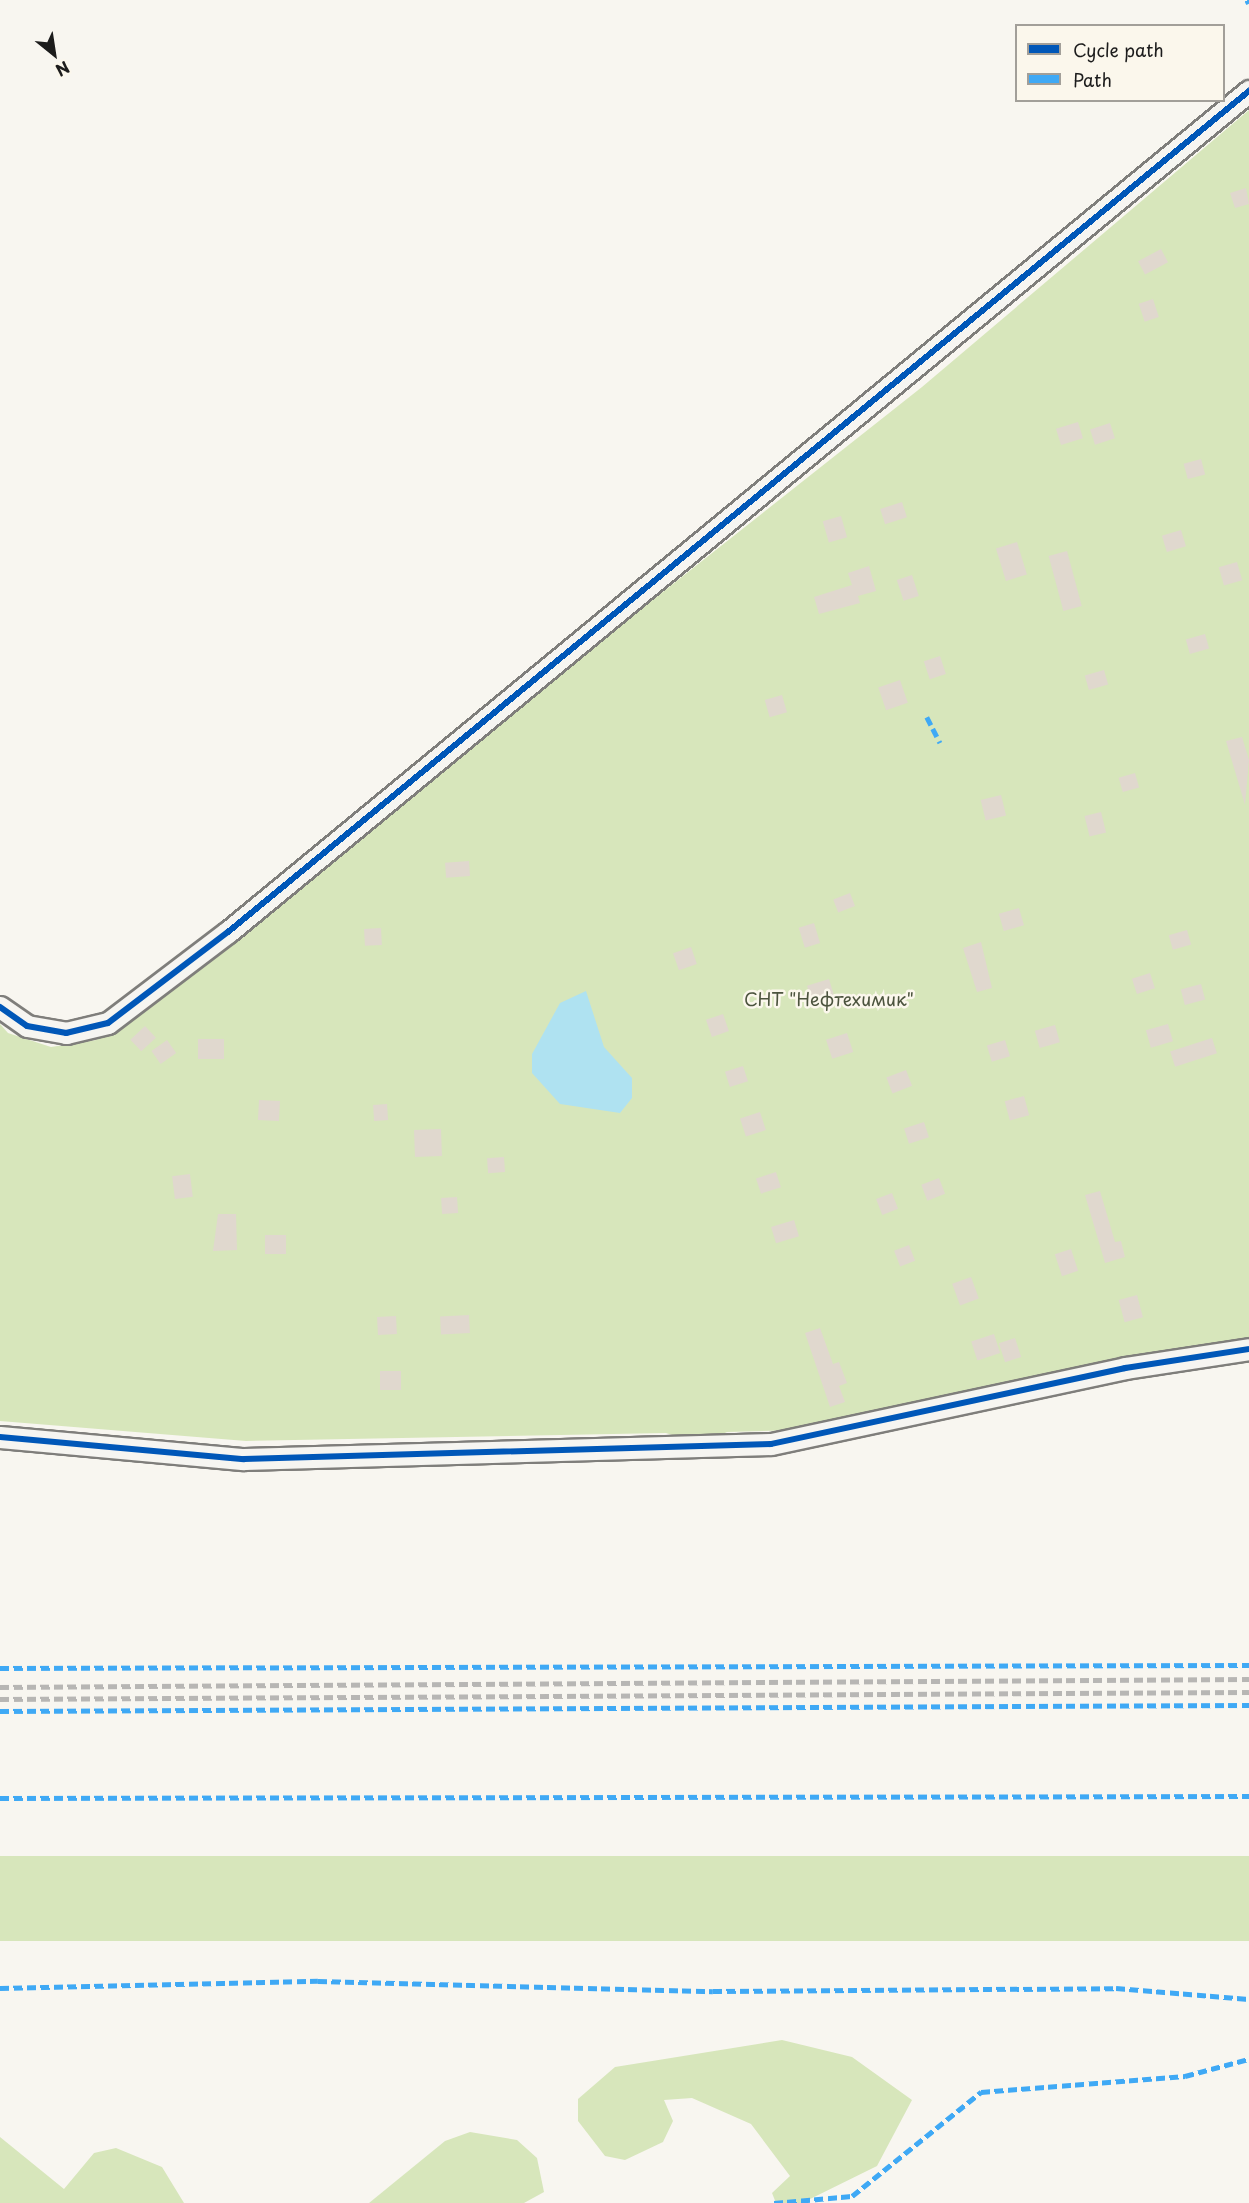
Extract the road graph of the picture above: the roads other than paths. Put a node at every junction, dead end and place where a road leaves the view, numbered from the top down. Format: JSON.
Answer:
{"nodes":[{"id":1,"x":1249,"y":92,"type":"edge"},
{"id":2,"x":0,"y":1007,"type":"edge"},
{"id":3,"x":1249,"y":1349,"type":"edge"},
{"id":4,"x":0,"y":1437,"type":"edge"}],
"edges":[{"from":1,"to":2,"type":"street"},
{"from":3,"to":4,"type":"street"}]}
